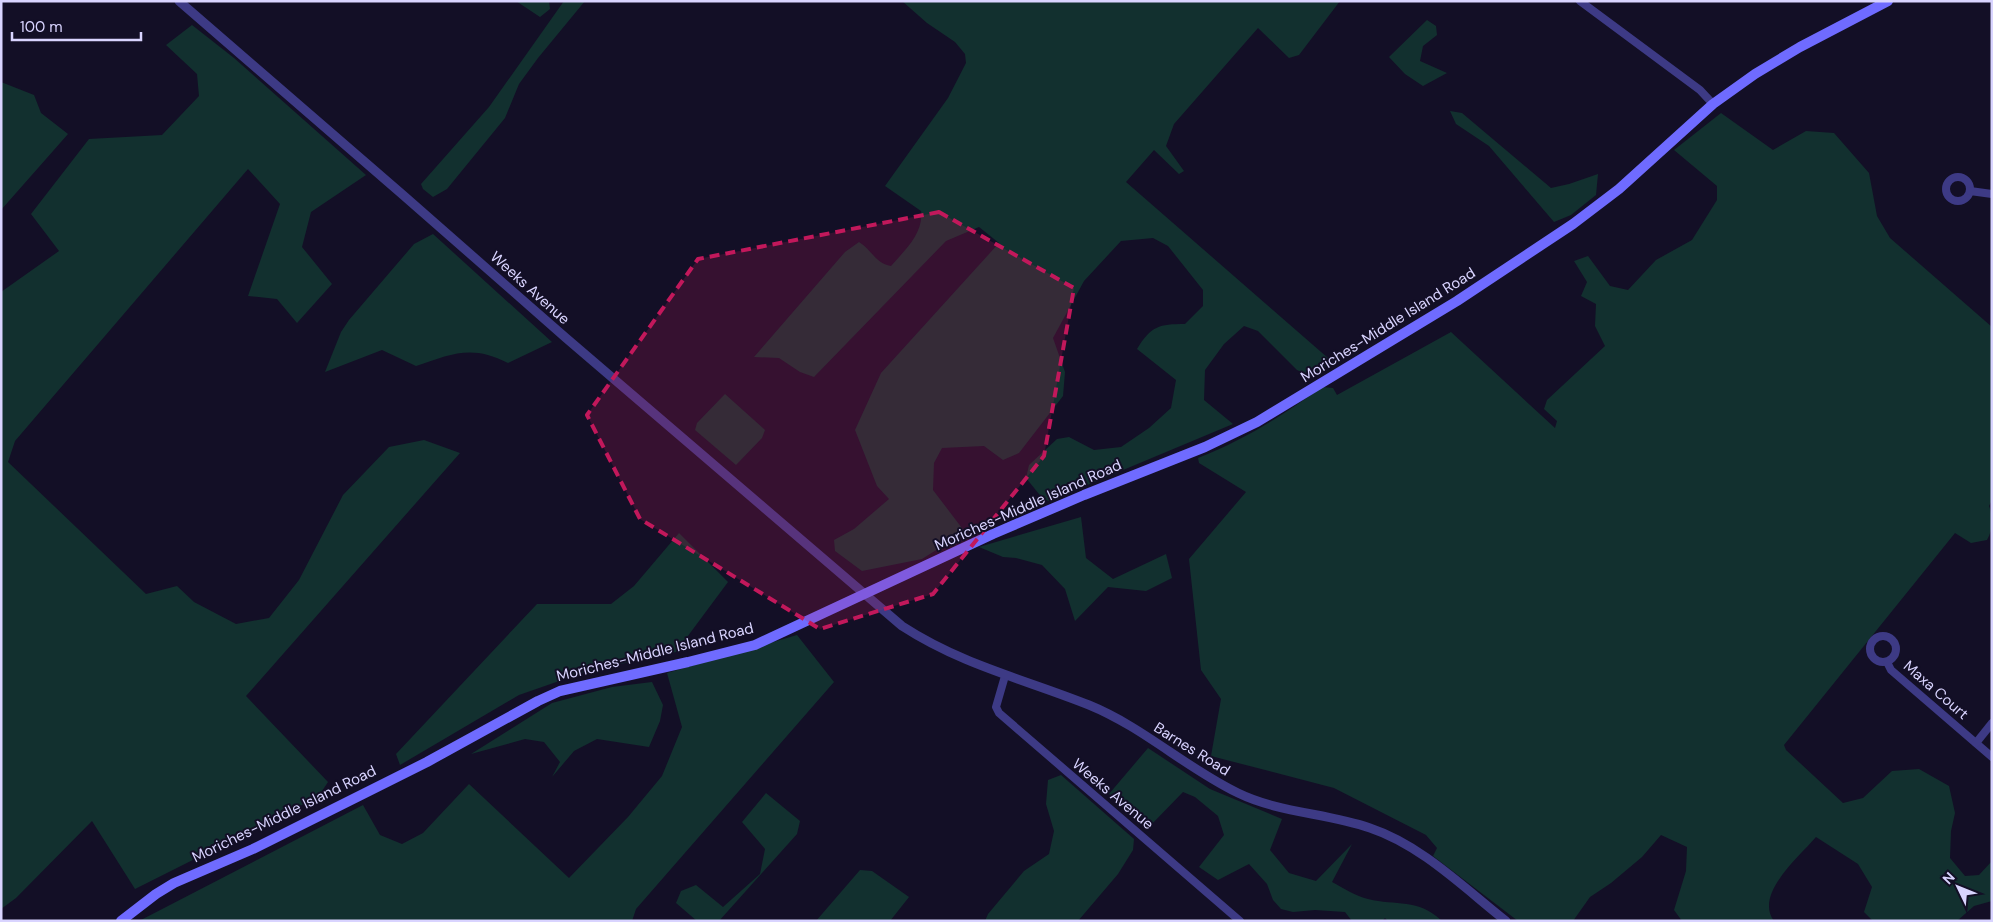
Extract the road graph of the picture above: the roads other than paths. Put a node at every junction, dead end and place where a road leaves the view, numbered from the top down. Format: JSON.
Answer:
{"nodes":[{"id":1,"x":179,"y":1,"type":"edge"},
{"id":2,"x":1580,"y":1,"type":"edge"},
{"id":3,"x":1888,"y":1,"type":"edge"},
{"id":4,"x":1713,"y":104,"type":"junction"},
{"id":5,"x":1970,"y":191,"type":"dead end"},
{"id":6,"x":1992,"y":194,"type":"edge"},
{"id":7,"x":863,"y":595,"type":"junction"},
{"id":8,"x":1887,"y":662,"type":"dead end"},
{"id":9,"x":1005,"y":676,"type":"junction"},
{"id":10,"x":1992,"y":723,"type":"edge"},
{"id":11,"x":1976,"y":744,"type":"junction"},
{"id":12,"x":1992,"y":757,"type":"edge"},
{"id":13,"x":121,"y":921,"type":"edge"},
{"id":14,"x":1240,"y":921,"type":"edge"},
{"id":15,"x":1506,"y":921,"type":"edge"}],
"edges":[{"from":1,"to":7,"type":"street","name":"Weeks Avenue"},
{"from":2,"to":4,"type":"street"},
{"from":3,"to":4,"type":"main road","name":"Moriches-Middle Island Road"},
{"from":4,"to":7,"type":"main road","name":"Moriches-Middle Island Road"},
{"from":5,"to":6,"type":"street"},
{"from":7,"to":9,"type":"street","name":"Barnes Road"},
{"from":7,"to":13,"type":"main road","name":"Moriches-Middle Island Road"},
{"from":8,"to":11,"type":"street","name":"Maxa Court"},
{"from":9,"to":14,"type":"street","name":"Weeks Avenue"},
{"from":9,"to":15,"type":"street","name":"Barnes Road"},
{"from":10,"to":11,"type":"street"},
{"from":11,"to":12,"type":"street","name":"Maxa Court"}]}
